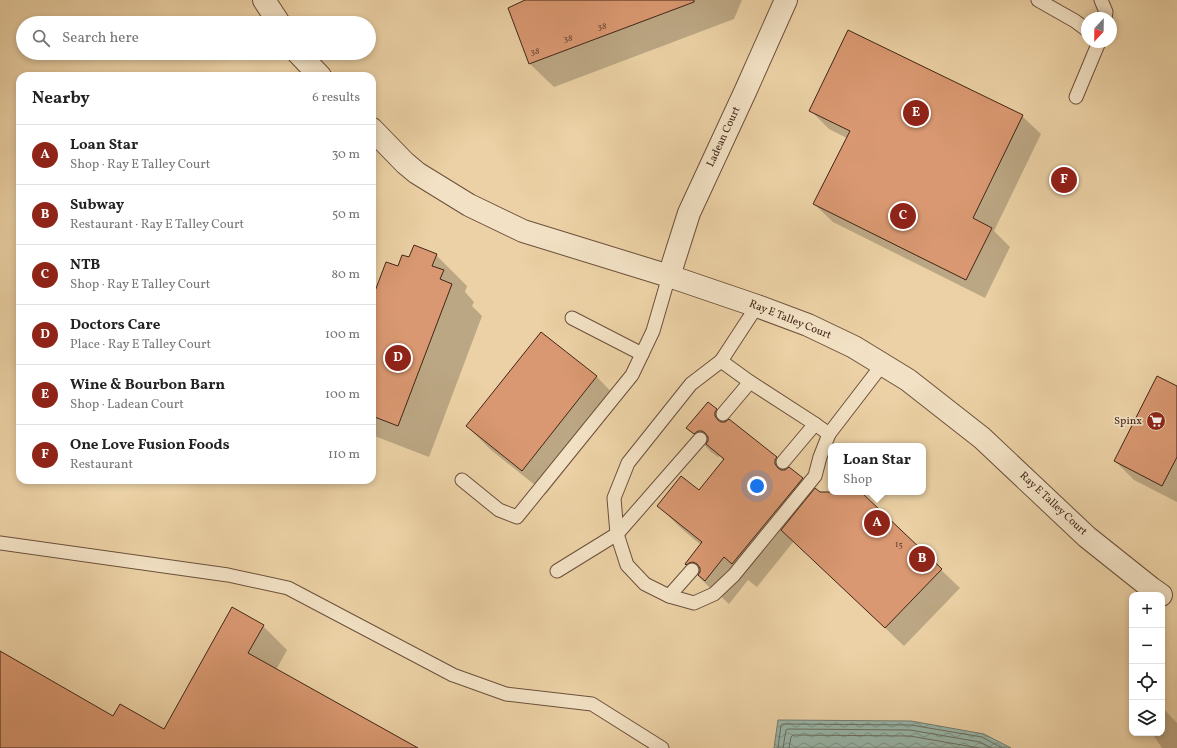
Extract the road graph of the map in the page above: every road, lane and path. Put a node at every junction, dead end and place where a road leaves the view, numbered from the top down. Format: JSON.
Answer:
{"nodes":[{"id":1,"x":264,"y":0,"type":"edge"},
{"id":2,"x":786,"y":0,"type":"edge"},
{"id":3,"x":1038,"y":0,"type":"edge"},
{"id":4,"x":1101,"y":0,"type":"edge"},
{"id":5,"x":1106,"y":12,"type":"edge"},
{"id":6,"x":274,"y":16,"type":"edge"},
{"id":7,"x":1081,"y":26,"type":"edge"},
{"id":8,"x":1096,"y":48,"type":"edge"},
{"id":9,"x":305,"y":60,"type":"edge"},
{"id":10,"x":316,"y":72,"type":"edge"},
{"id":11,"x":1076,"y":97,"type":"dead end"},
{"id":12,"x":376,"y":133,"type":"edge"},
{"id":13,"x":668,"y":276,"type":"junction"},
{"id":14,"x":757,"y":306,"type":"junction"},
{"id":15,"x":572,"y":318,"type":"dead end"},
{"id":16,"x":642,"y":354,"type":"junction"},
{"id":17,"x":721,"y":361,"type":"junction"},
{"id":18,"x":882,"y":365,"type":"junction"},
{"id":19,"x":750,"y":382,"type":"junction"},
{"id":20,"x":723,"y":414,"type":"dead end"},
{"id":21,"x":815,"y":424,"type":"junction"},
{"id":22,"x":829,"y":434,"type":"junction"},
{"id":23,"x":700,"y":439,"type":"dead end"},
{"id":24,"x":783,"y":462,"type":"dead end"},
{"id":25,"x":462,"y":480,"type":"dead end"},
{"id":26,"x":617,"y":534,"type":"junction"},
{"id":27,"x":0,"y":543,"type":"edge"},
{"id":28,"x":692,"y":570,"type":"dead end"},
{"id":29,"x":557,"y":571,"type":"dead end"},
{"id":30,"x":1157,"y":592,"type":"edge"},
{"id":31,"x":669,"y":596,"type":"junction"},
{"id":32,"x":1165,"y":597,"type":"edge"},
{"id":33,"x":1177,"y":606,"type":"edge"},
{"id":34,"x":662,"y":748,"type":"edge"}],
"edges":[{"from":1,"to":6,"type":"street"},
{"from":2,"to":13,"type":"street","name":"Ladean Court"},
{"from":3,"to":7,"type":"lane"},
{"from":4,"to":5,"type":"lane"},
{"from":8,"to":11,"type":"lane"},
{"from":9,"to":10,"type":"street"},
{"from":12,"to":13,"type":"street","name":"Ray E Talley Court"},
{"from":13,"to":14,"type":"street","name":"Ray E Talley Court"},
{"from":13,"to":16,"type":"lane"},
{"from":14,"to":17,"type":"lane"},
{"from":14,"to":18,"type":"street","name":"Ray E Talley Court"},
{"from":15,"to":16,"type":"lane"},
{"from":16,"to":25,"type":"lane"},
{"from":17,"to":19,"type":"lane"},
{"from":17,"to":26,"type":"lane"},
{"from":18,"to":22,"type":"lane"},
{"from":18,"to":30,"type":"street","name":"Ray E Talley Court"},
{"from":19,"to":20,"type":"lane"},
{"from":19,"to":21,"type":"lane"},
{"from":21,"to":22,"type":"lane"},
{"from":21,"to":24,"type":"lane"},
{"from":22,"to":31,"type":"lane"},
{"from":23,"to":26,"type":"lane"},
{"from":26,"to":29,"type":"lane"},
{"from":26,"to":31,"type":"lane"},
{"from":27,"to":34,"type":"lane"},
{"from":28,"to":31,"type":"lane"},
{"from":32,"to":33,"type":"street","name":"Ray E Talley Court"}]}
